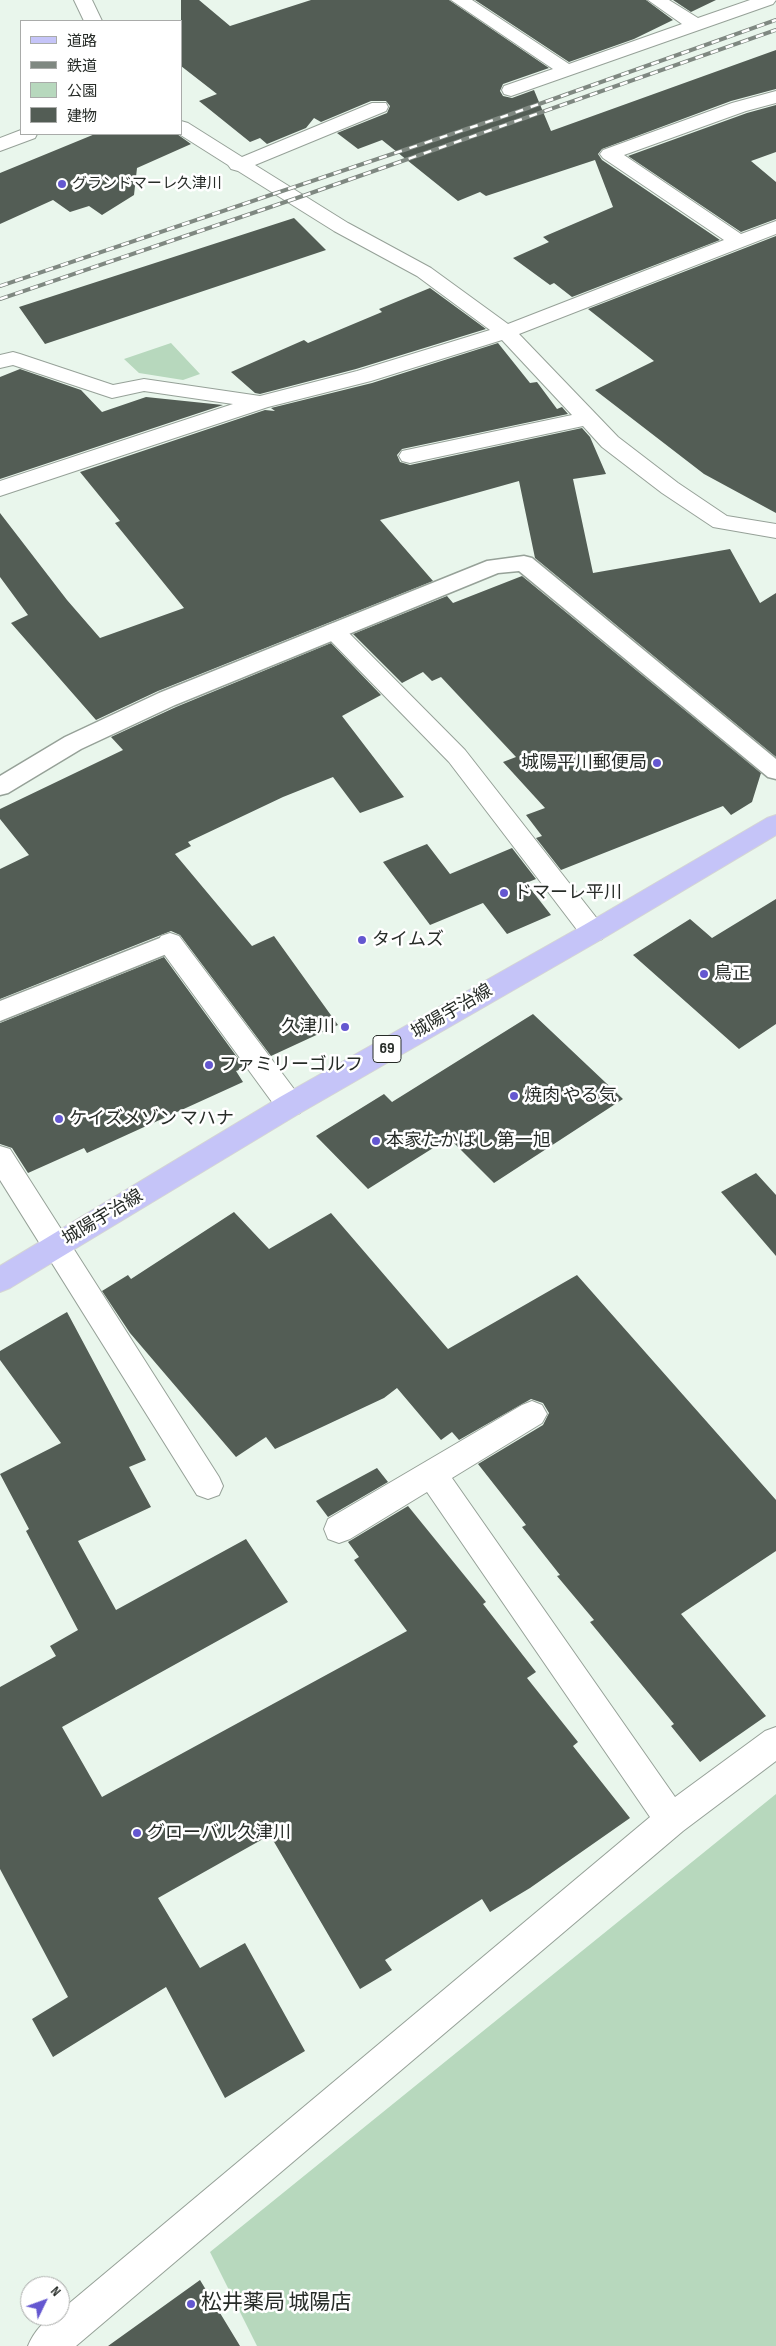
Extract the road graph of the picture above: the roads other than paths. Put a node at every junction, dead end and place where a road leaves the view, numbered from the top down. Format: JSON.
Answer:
{"nodes":[{"id":1,"x":83,"y":0,"type":"edge"},
{"id":2,"x":460,"y":0,"type":"edge"},
{"id":3,"x":657,"y":0,"type":"edge"},
{"id":4,"x":767,"y":0,"type":"edge"},
{"id":5,"x":93,"y":20,"type":"edge"},
{"id":6,"x":697,"y":24,"type":"junction"},
{"id":7,"x":566,"y":70,"type":"junction"},
{"id":8,"x":510,"y":90,"type":"dead end"},
{"id":9,"x":776,"y":97,"type":"edge"},
{"id":10,"x":379,"y":107,"type":"dead end"},
{"id":11,"x":182,"y":128,"type":"edge"},
{"id":12,"x":25,"y":135,"type":"edge"},
{"id":13,"x":0,"y":145,"type":"edge"},
{"id":14,"x":238,"y":165,"type":"junction"},
{"id":15,"x":776,"y":227,"type":"edge"},
{"id":16,"x":738,"y":241,"type":"junction"},
{"id":17,"x":506,"y":332,"type":"junction"},
{"id":18,"x":0,"y":362,"type":"edge"},
{"id":19,"x":261,"y":402,"type":"junction"},
{"id":20,"x":588,"y":418,"type":"junction"},
{"id":21,"x":410,"y":456,"type":"dead end"},
{"id":22,"x":0,"y":489,"type":"edge"},
{"id":23,"x":776,"y":531,"type":"edge"},
{"id":24,"x":334,"y":631,"type":"junction"},
{"id":25,"x":776,"y":771,"type":"edge"},
{"id":26,"x":0,"y":788,"type":"edge"},
{"id":27,"x":776,"y":824,"type":"edge"},
{"id":28,"x":593,"y":932,"type":"junction"},
{"id":29,"x":170,"y":943,"type":"joint"},
{"id":30,"x":0,"y":1011,"type":"edge"},
{"id":31,"x":290,"y":1104,"type":"junction"},
{"id":32,"x":0,"y":1157,"type":"edge"},
{"id":33,"x":57,"y":1247,"type":"junction"},
{"id":34,"x":0,"y":1280,"type":"edge"},
{"id":35,"x":532,"y":1414,"type":"dead end"},
{"id":36,"x":432,"y":1474,"type":"junction"},
{"id":37,"x":208,"y":1486,"type":"dead end"},
{"id":38,"x":339,"y":1529,"type":"dead end"},
{"id":39,"x":776,"y":1742,"type":"edge"},
{"id":40,"x":671,"y":1820,"type":"junction"},
{"id":41,"x":47,"y":2346,"type":"edge"}],
"edges":[{"from":1,"to":5,"type":"street"},
{"from":2,"to":7,"type":"street"},
{"from":3,"to":6,"type":"street"},
{"from":4,"to":6,"type":"street"},
{"from":6,"to":7,"type":"street"},
{"from":7,"to":8,"type":"street"},
{"from":9,"to":16,"type":"street"},
{"from":10,"to":14,"type":"street"},
{"from":11,"to":14,"type":"street"},
{"from":12,"to":13,"type":"street"},
{"from":14,"to":17,"type":"street"},
{"from":15,"to":16,"type":"street"},
{"from":16,"to":17,"type":"street"},
{"from":17,"to":19,"type":"street"},
{"from":17,"to":20,"type":"street"},
{"from":18,"to":19,"type":"street"},
{"from":19,"to":22,"type":"street"},
{"from":20,"to":21,"type":"street"},
{"from":20,"to":23,"type":"street"},
{"from":24,"to":25,"type":"lane"},
{"from":24,"to":26,"type":"lane"},
{"from":24,"to":28,"type":"street"},
{"from":27,"to":28,"type":"main road","name":"城陽宇治線","number":"69"},
{"from":28,"to":31,"type":"main road","name":"城陽宇治線","number":"69"},
{"from":29,"to":30,"type":"lane"},
{"from":29,"to":31,"type":"street"},
{"from":31,"to":33,"type":"main road","name":"城陽宇治線","number":"69"},
{"from":32,"to":33,"type":"street"},
{"from":33,"to":34,"type":"main road","name":"城陽宇治線","number":"69"},
{"from":33,"to":37,"type":"street"},
{"from":35,"to":36,"type":"street"},
{"from":36,"to":38,"type":"street"},
{"from":36,"to":40,"type":"street"},
{"from":39,"to":40,"type":"street"},
{"from":40,"to":41,"type":"street"}]}
